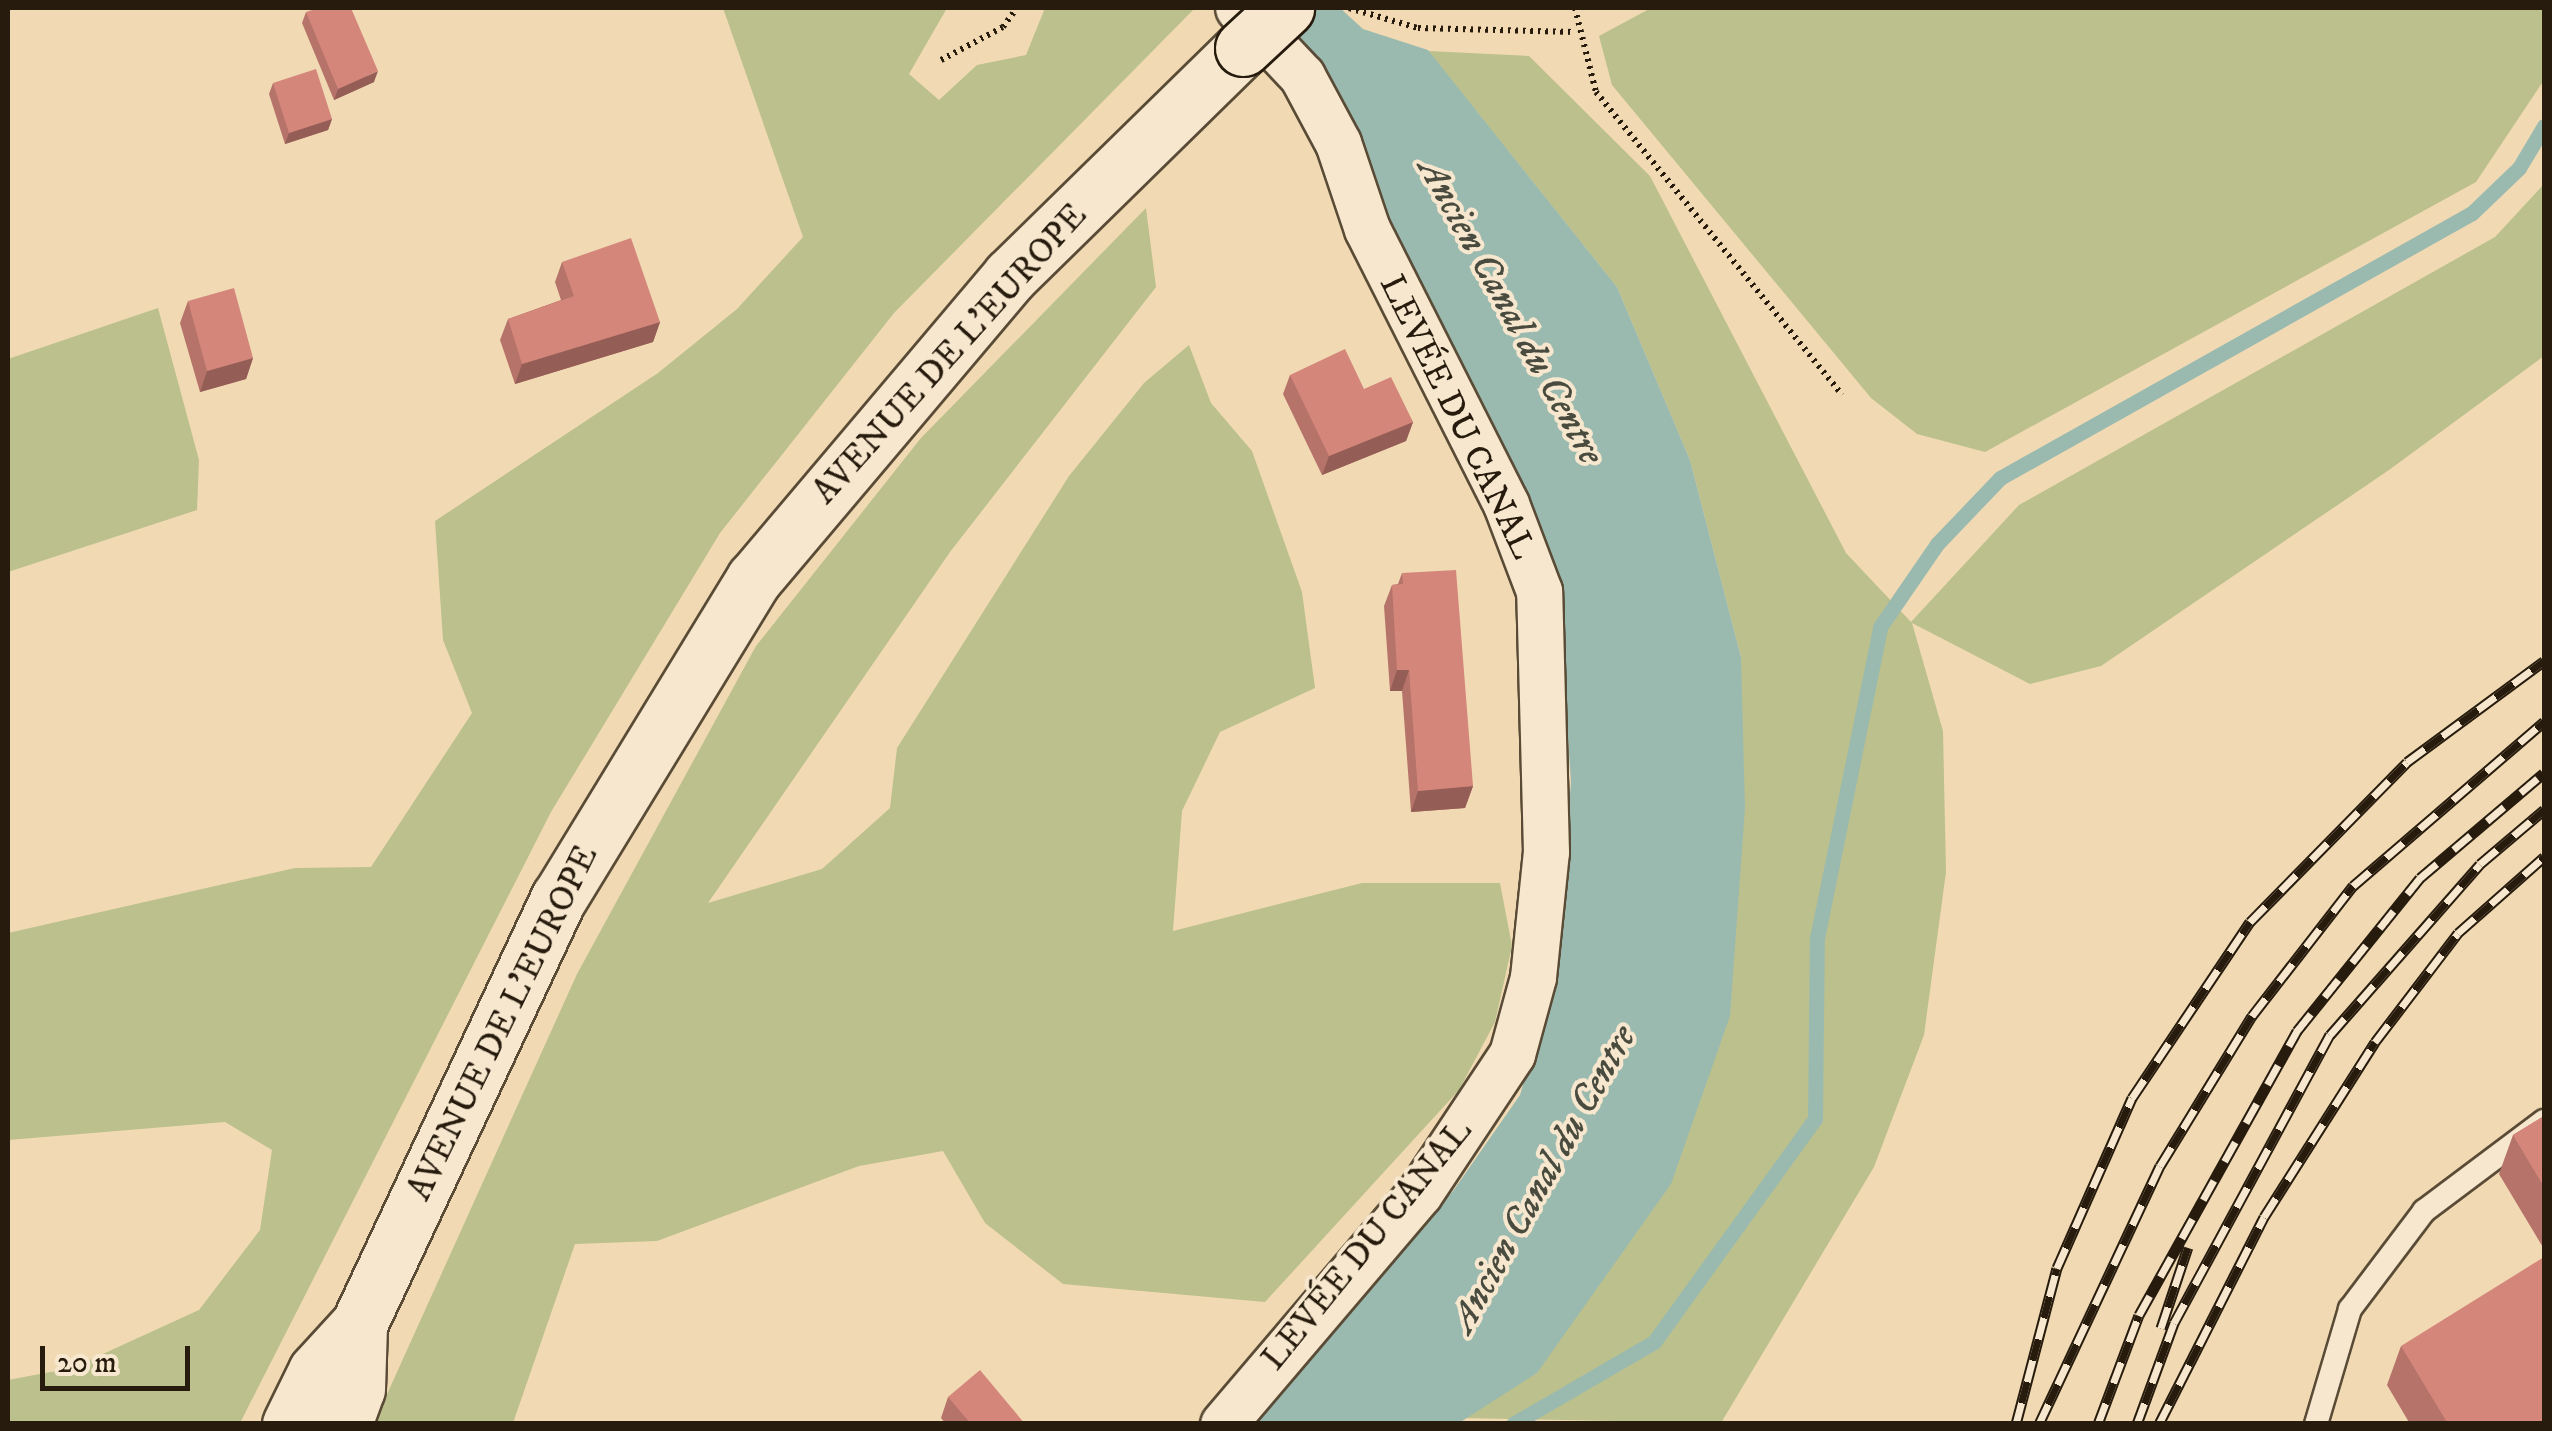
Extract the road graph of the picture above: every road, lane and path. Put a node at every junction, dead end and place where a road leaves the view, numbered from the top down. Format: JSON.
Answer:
{"nodes":[{"id":1,"x":1017,"y":8,"type":"edge"},
{"id":2,"x":1286,"y":8,"type":"edge"},
{"id":3,"x":1350,"y":8,"type":"edge"},
{"id":4,"x":1575,"y":8,"type":"edge"},
{"id":5,"x":1241,"y":28,"type":"edge"},
{"id":6,"x":1575,"y":32,"type":"junction"},
{"id":7,"x":941,"y":60,"type":"dead end"},
{"id":8,"x":1842,"y":395,"type":"dead end"},
{"id":9,"x":2544,"y":1121,"type":"edge"},
{"id":10,"x":359,"y":1324,"type":"junction"},
{"id":11,"x":290,"y":1424,"type":"edge"},
{"id":12,"x":344,"y":1424,"type":"edge"},
{"id":13,"x":1223,"y":1424,"type":"edge"},
{"id":14,"x":2316,"y":1424,"type":"edge"}],
"edges":[{"from":1,"to":7,"type":"path"},
{"from":2,"to":5,"type":"main road","name":"AVENUE DE L'EUROPE","bridge":true},
{"from":3,"to":6,"type":"path"},
{"from":4,"to":6,"type":"path"},
{"from":5,"to":10,"type":"main road","name":"AVENUE DE L'EUROPE"},
{"from":5,"to":13,"type":"street","name":"LEVÉE DU CANAL"},
{"from":6,"to":8,"type":"path"},
{"from":9,"to":14,"type":"lane"},
{"from":10,"to":11,"type":"main road","name":"AVENUE DE L'EUROPE"},
{"from":10,"to":12,"type":"main road","name":"AVENUE DE L'EUROPE"}]}
